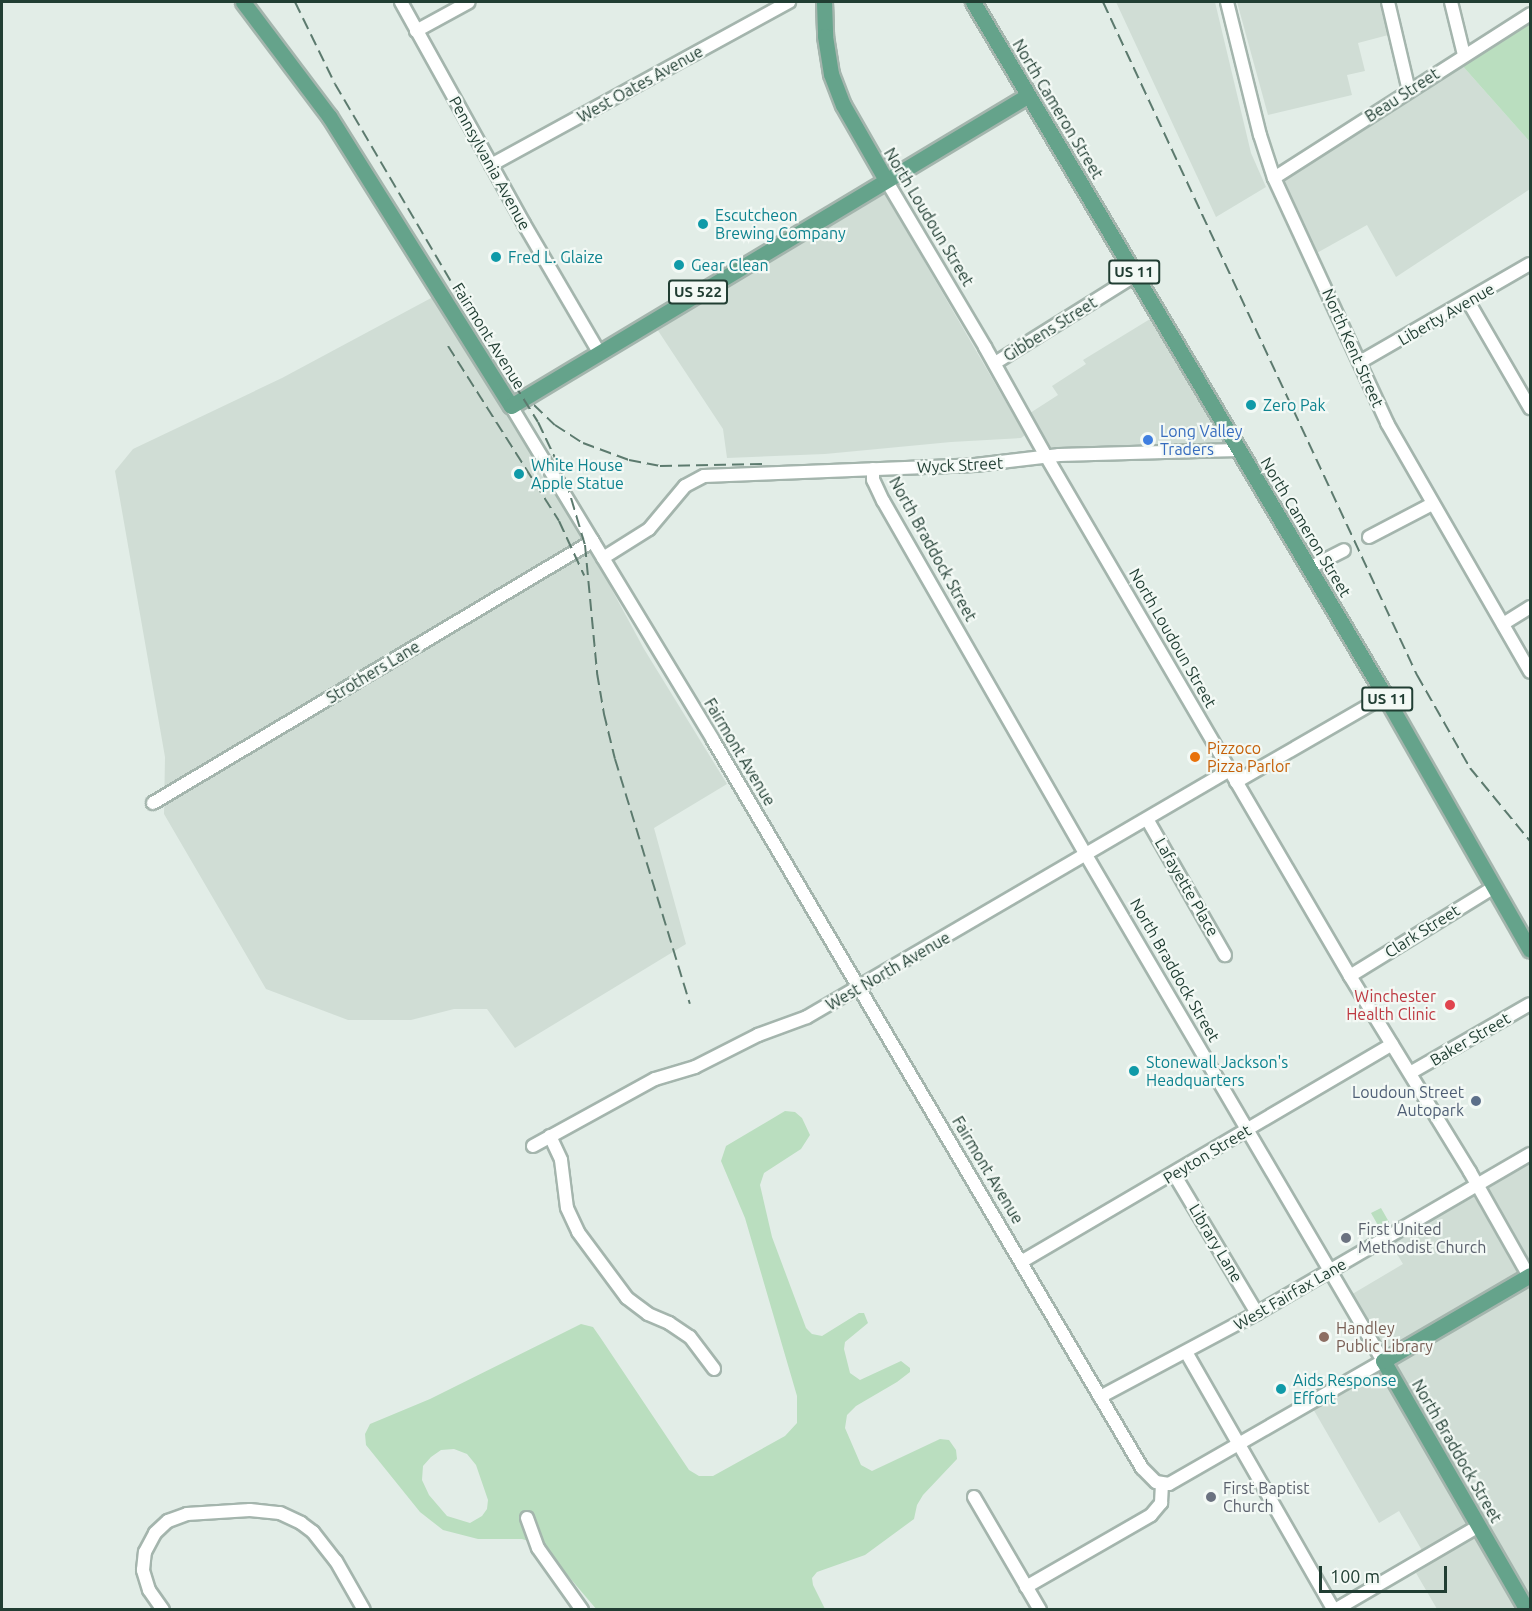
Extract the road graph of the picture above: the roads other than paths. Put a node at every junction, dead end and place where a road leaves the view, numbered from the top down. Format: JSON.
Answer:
{"nodes":[{"id":1,"x":243,"y":2,"type":"edge"},
{"id":2,"x":401,"y":2,"type":"edge"},
{"id":3,"x":469,"y":2,"type":"edge"},
{"id":4,"x":789,"y":2,"type":"edge"},
{"id":5,"x":824,"y":2,"type":"edge"},
{"id":6,"x":973,"y":2,"type":"edge"},
{"id":7,"x":1227,"y":2,"type":"edge"},
{"id":8,"x":1388,"y":2,"type":"edge"},
{"id":9,"x":1450,"y":2,"type":"edge"},
{"id":10,"x":1530,"y":14,"type":"edge"},
{"id":11,"x":416,"y":31,"type":"junction"},
{"id":12,"x":1464,"y":55,"type":"junction"},
{"id":13,"x":1409,"y":91,"type":"junction"},
{"id":14,"x":1027,"y":96,"type":"junction"},
{"id":15,"x":491,"y":165,"type":"junction"},
{"id":16,"x":1274,"y":178,"type":"junction"},
{"id":17,"x":886,"y":180,"type":"junction"},
{"id":18,"x":1530,"y":264,"type":"edge"},
{"id":19,"x":1136,"y":275,"type":"junction"},
{"id":20,"x":1468,"y":301,"type":"junction"},
{"id":21,"x":600,"y":354,"type":"junction"},
{"id":22,"x":1360,"y":362,"type":"junction"},
{"id":23,"x":994,"y":363,"type":"junction"},
{"id":24,"x":511,"y":406,"type":"junction"},
{"id":25,"x":1530,"y":408,"type":"edge"},
{"id":26,"x":1240,"y":450,"type":"junction"},
{"id":27,"x":1046,"y":456,"type":"junction"},
{"id":28,"x":873,"y":469,"type":"junction"},
{"id":29,"x":1432,"y":504,"type":"junction"},
{"id":30,"x":1369,"y":537,"type":"dead end"},
{"id":31,"x":593,"y":541,"type":"junction"},
{"id":32,"x":1344,"y":550,"type":"dead end"},
{"id":33,"x":603,"y":558,"type":"junction"},
{"id":34,"x":1309,"y":568,"type":"junction"},
{"id":35,"x":1530,"y":607,"type":"edge"},
{"id":36,"x":1503,"y":624,"type":"junction"},
{"id":37,"x":1530,"y":672,"type":"edge"},
{"id":38,"x":1385,"y":696,"type":"junction"},
{"id":39,"x":1230,"y":770,"type":"junction"},
{"id":40,"x":1236,"y":782,"type":"junction"},
{"id":41,"x":153,"y":803,"type":"dead end"},
{"id":42,"x":1148,"y":819,"type":"junction"},
{"id":43,"x":1086,"y":855,"type":"junction"},
{"id":44,"x":1494,"y":887,"type":"junction"},
{"id":45,"x":1530,"y":950,"type":"edge"},
{"id":46,"x":1226,"y":955,"type":"dead end"},
{"id":47,"x":1350,"y":976,"type":"junction"},
{"id":48,"x":858,"y":988,"type":"junction"},
{"id":49,"x":1530,"y":1004,"type":"edge"},
{"id":50,"x":1392,"y":1044,"type":"junction"},
{"id":51,"x":1410,"y":1073,"type":"junction"},
{"id":52,"x":1248,"y":1130,"type":"junction"},
{"id":53,"x":550,"y":1136,"type":"junction"},
{"id":54,"x":533,"y":1146,"type":"dead end"},
{"id":55,"x":1530,"y":1154,"type":"edge"},
{"id":56,"x":1174,"y":1174,"type":"junction"},
{"id":57,"x":1477,"y":1185,"type":"junction"},
{"id":58,"x":1021,"y":1262,"type":"junction"},
{"id":59,"x":1330,"y":1271,"type":"junction"},
{"id":60,"x":1530,"y":1276,"type":"edge"},
{"id":61,"x":1257,"y":1313,"type":"junction"},
{"id":62,"x":1186,"y":1352,"type":"junction"},
{"id":63,"x":1383,"y":1360,"type":"junction"},
{"id":64,"x":714,"y":1369,"type":"dead end"},
{"id":65,"x":1100,"y":1397,"type":"junction"},
{"id":66,"x":1238,"y":1446,"type":"junction"},
{"id":67,"x":1162,"y":1484,"type":"junction"},
{"id":68,"x":974,"y":1497,"type":"dead end"},
{"id":69,"x":527,"y":1518,"type":"dead end"},
{"id":70,"x":1479,"y":1526,"type":"junction"},
{"id":71,"x":1026,"y":1587,"type":"junction"},
{"id":72,"x":163,"y":1610,"type":"edge"},
{"id":73,"x":364,"y":1610,"type":"edge"},
{"id":74,"x":582,"y":1610,"type":"edge"},
{"id":75,"x":1040,"y":1610,"type":"edge"},
{"id":76,"x":1334,"y":1610,"type":"edge"},
{"id":77,"x":1527,"y":1610,"type":"edge"}],
"edges":[{"from":1,"to":24,"type":"main road","name":"Fairmont Avenue"},
{"from":2,"to":11,"type":"street","name":"Pennsylvania Avenue"},
{"from":3,"to":11,"type":"street"},
{"from":4,"to":15,"type":"street","name":"West Oates Avenue"},
{"from":5,"to":17,"type":"main road","name":"North Loudoun Street"},
{"from":6,"to":14,"type":"main road","name":"North Cameron Street","number":"US 11"},
{"from":7,"to":16,"type":"street","name":"North Kent Street"},
{"from":8,"to":13,"type":"street"},
{"from":9,"to":12,"type":"street"},
{"from":10,"to":12,"type":"street","name":"Beau Street"},
{"from":11,"to":15,"type":"street","name":"Pennsylvania Avenue"},
{"from":12,"to":13,"type":"street","name":"Beau Street"},
{"from":13,"to":16,"type":"street","name":"Beau Street"},
{"from":14,"to":17,"type":"main road"},
{"from":14,"to":19,"type":"main road","name":"North Cameron Street","number":"US 11"},
{"from":15,"to":21,"type":"street","name":"Pennsylvania Avenue"},
{"from":16,"to":22,"type":"street","name":"North Kent Street"},
{"from":17,"to":21,"type":"main road","number":"US 522"},
{"from":17,"to":23,"type":"street","name":"North Loudoun Street"},
{"from":18,"to":20,"type":"street","name":"Liberty Avenue"},
{"from":19,"to":23,"type":"street","name":"Gibbens Street"},
{"from":19,"to":26,"type":"main road","name":"North Cameron Street","number":"US 11"},
{"from":20,"to":22,"type":"street","name":"Liberty Avenue"},
{"from":20,"to":25,"type":"street"},
{"from":21,"to":24,"type":"main road","number":"US 522"},
{"from":22,"to":29,"type":"street","name":"North Kent Street"},
{"from":23,"to":27,"type":"street","name":"North Loudoun Street"},
{"from":24,"to":31,"type":"street","name":"Fairmont Avenue"},
{"from":26,"to":27,"type":"street","name":"Wyck Street"},
{"from":26,"to":34,"type":"main road","name":"North Cameron Street","number":"US 11"},
{"from":27,"to":28,"type":"street","name":"Wyck Street"},
{"from":27,"to":39,"type":"street","name":"North Loudoun Street"},
{"from":28,"to":33,"type":"street","name":"Wyck Street"},
{"from":28,"to":43,"type":"street","name":"North Braddock Street"},
{"from":29,"to":30,"type":"street"},
{"from":29,"to":36,"type":"street","name":"North Kent Street"},
{"from":31,"to":33,"type":"street","name":"Fairmont Avenue"},
{"from":31,"to":41,"type":"street","name":"Strothers Lane"},
{"from":32,"to":34,"type":"street"},
{"from":33,"to":48,"type":"street","name":"Fairmont Avenue"},
{"from":34,"to":38,"type":"main road","name":"North Cameron Street","number":"US 11"},
{"from":35,"to":36,"type":"street"},
{"from":36,"to":37,"type":"street","name":"North Kent Street"},
{"from":38,"to":40,"type":"street"},
{"from":38,"to":44,"type":"main road","name":"North Cameron Street","number":"US 11"},
{"from":39,"to":40,"type":"street","name":"North Loudoun Street"},
{"from":39,"to":42,"type":"street","name":"West North Avenue"},
{"from":40,"to":47,"type":"street","name":"North Loudoun Street"},
{"from":42,"to":43,"type":"street","name":"West North Avenue"},
{"from":42,"to":46,"type":"street","name":"Lafayette Place"},
{"from":43,"to":48,"type":"street","name":"West North Avenue"},
{"from":43,"to":52,"type":"street","name":"North Braddock Street"},
{"from":44,"to":45,"type":"main road","name":"North Cameron Street","number":"US 11"},
{"from":44,"to":47,"type":"street","name":"Clark Street"},
{"from":47,"to":50,"type":"street","name":"North Loudoun Street"},
{"from":48,"to":53,"type":"street","name":"West North Avenue"},
{"from":48,"to":58,"type":"street","name":"Fairmont Avenue"},
{"from":49,"to":51,"type":"street","name":"Baker Street"},
{"from":50,"to":51,"type":"street","name":"North Loudoun Street"},
{"from":50,"to":52,"type":"street","name":"Peyton Street"},
{"from":51,"to":57,"type":"street","name":"North Loudoun Street"},
{"from":52,"to":56,"type":"street","name":"Peyton Street"},
{"from":52,"to":59,"type":"street","name":"North Braddock Street"},
{"from":53,"to":54,"type":"street","name":"West North Avenue"},
{"from":53,"to":64,"type":"street"},
{"from":55,"to":57,"type":"street","name":"West Fairfax Lane"},
{"from":56,"to":58,"type":"street","name":"Peyton Street"},
{"from":56,"to":61,"type":"street","name":"Library Lane"},
{"from":57,"to":59,"type":"street","name":"West Fairfax Lane"},
{"from":57,"to":60,"type":"street","name":"North Loudoun Street"},
{"from":58,"to":65,"type":"street","name":"Fairmont Avenue"},
{"from":59,"to":61,"type":"street","name":"West Fairfax Lane"},
{"from":59,"to":63,"type":"street","name":"North Braddock Street"},
{"from":60,"to":63,"type":"main road"},
{"from":61,"to":62,"type":"street","name":"West Fairfax Lane"},
{"from":62,"to":65,"type":"street","name":"West Fairfax Lane"},
{"from":62,"to":66,"type":"street"},
{"from":63,"to":66,"type":"street"},
{"from":63,"to":70,"type":"main road","name":"North Braddock Street"},
{"from":65,"to":67,"type":"street","name":"Fairmont Avenue"},
{"from":66,"to":67,"type":"street"},
{"from":66,"to":76,"type":"street"},
{"from":67,"to":71,"type":"street"},
{"from":68,"to":71,"type":"street"},
{"from":69,"to":74,"type":"street"},
{"from":70,"to":76,"type":"street"},
{"from":70,"to":77,"type":"main road","name":"North Braddock Street"},
{"from":71,"to":75,"type":"street"},
{"from":72,"to":73,"type":"street"}]}
